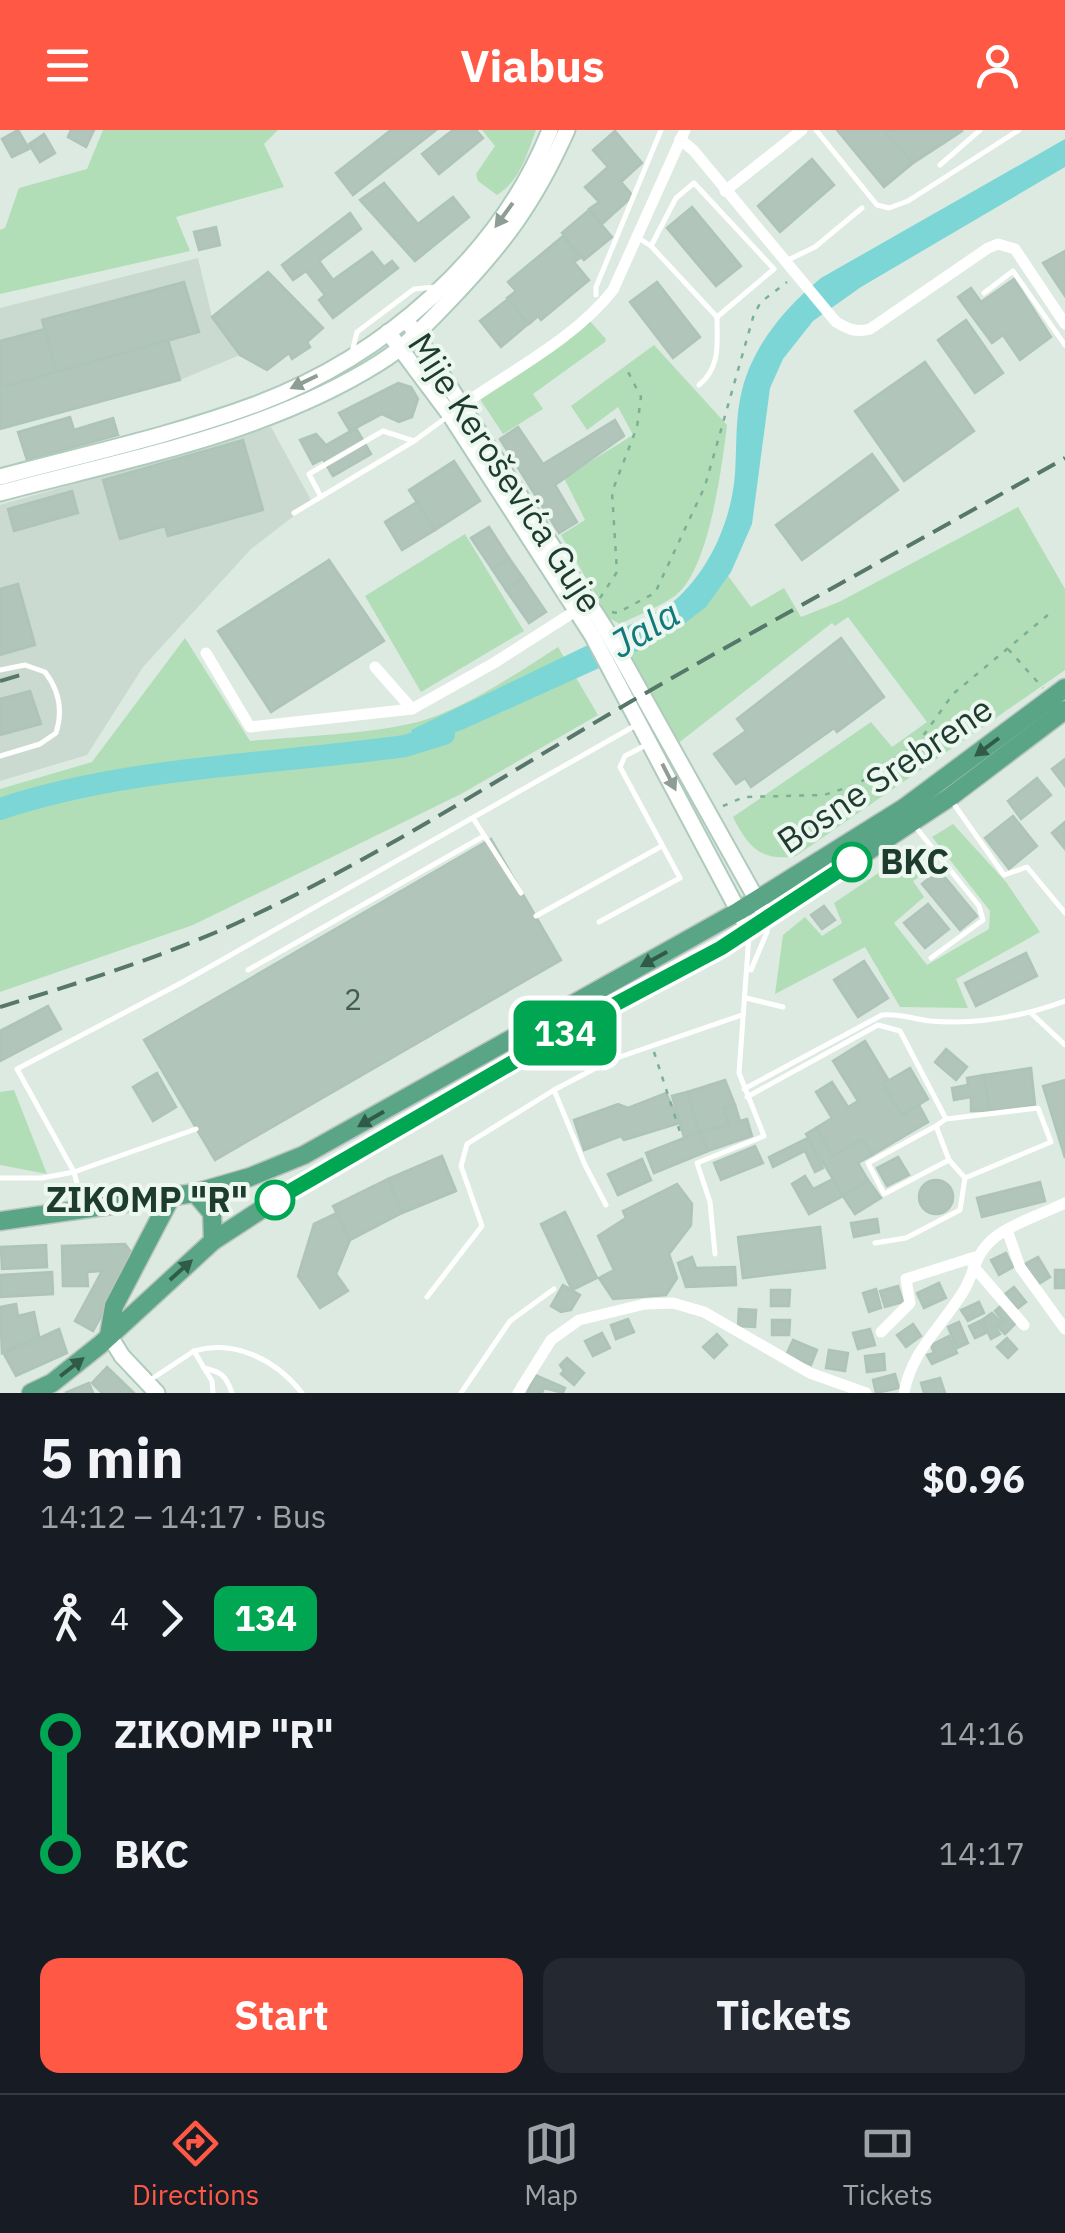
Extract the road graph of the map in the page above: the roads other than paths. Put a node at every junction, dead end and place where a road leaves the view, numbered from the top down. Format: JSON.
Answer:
{"nodes":[{"id":1,"x":550,"y":130,"type":"edge"},
{"id":2,"x":566,"y":130,"type":"edge"},
{"id":3,"x":662,"y":130,"type":"edge"},
{"id":4,"x":802,"y":130,"type":"edge"},
{"id":5,"x":816,"y":130,"type":"edge"},
{"id":6,"x":980,"y":130,"type":"edge"},
{"id":7,"x":1019,"y":130,"type":"edge"},
{"id":8,"x":682,"y":135,"type":"edge"},
{"id":9,"x":940,"y":165,"type":"dead end"},
{"id":10,"x":725,"y":190,"type":"junction"},
{"id":11,"x":862,"y":208,"type":"dead end"},
{"id":12,"x":637,"y":237,"type":"junction"},
{"id":13,"x":651,"y":246,"type":"junction"},
{"id":14,"x":785,"y":261,"type":"junction"},
{"id":15,"x":444,"y":286,"type":"junction"},
{"id":16,"x":984,"y":293,"type":"dead end"},
{"id":17,"x":596,"y":294,"type":"dead end"},
{"id":18,"x":717,"y":317,"type":"junction"},
{"id":19,"x":406,"y":319,"type":"junction"},
{"id":20,"x":1065,"y":324,"type":"edge"},
{"id":21,"x":388,"y":332,"type":"junction"},
{"id":22,"x":416,"y":334,"type":"junction"},
{"id":23,"x":1065,"y":345,"type":"edge"},
{"id":24,"x":400,"y":348,"type":"junction"},
{"id":25,"x":350,"y":358,"type":"junction"},
{"id":26,"x":699,"y":386,"type":"dead end"},
{"id":27,"x":456,"y":410,"type":"junction"},
{"id":28,"x":414,"y":441,"type":"junction"},
{"id":29,"x":0,"y":477,"type":"edge"},
{"id":30,"x":0,"y":493,"type":"edge"},
{"id":31,"x":321,"y":497,"type":"junction"},
{"id":32,"x":294,"y":514,"type":"dead end"},
{"id":33,"x":591,"y":607,"type":"junction"},
{"id":34,"x":206,"y":652,"type":"dead end"},
{"id":35,"x":375,"y":667,"type":"dead end"},
{"id":36,"x":0,"y":670,"type":"edge"},
{"id":37,"x":630,"y":687,"type":"junction"},
{"id":38,"x":1065,"y":688,"type":"edge"},
{"id":39,"x":412,"y":709,"type":"junction"},
{"id":40,"x":1065,"y":710,"type":"edge"},
{"id":41,"x":641,"y":722,"type":"junction"},
{"id":42,"x":651,"y":742,"type":"junction"},
{"id":43,"x":0,"y":756,"type":"edge"},
{"id":44,"x":950,"y":797,"type":"junction"},
{"id":45,"x":473,"y":818,"type":"junction"},
{"id":46,"x":912,"y":822,"type":"junction"},
{"id":47,"x":484,"y":836,"type":"junction"},
{"id":48,"x":662,"y":846,"type":"junction"},
{"id":49,"x":521,"y":893,"type":"dead end"},
{"id":50,"x":757,"y":900,"type":"junction"},
{"id":51,"x":739,"y":912,"type":"junction"},
{"id":52,"x":1065,"y":912,"type":"edge"},
{"id":53,"x":536,"y":916,"type":"dead end"},
{"id":54,"x":767,"y":918,"type":"junction"},
{"id":55,"x":598,"y":922,"type":"dead end"},
{"id":56,"x":749,"y":931,"type":"junction"},
{"id":57,"x":931,"y":958,"type":"dead end"},
{"id":58,"x":248,"y":970,"type":"dead end"},
{"id":59,"x":748,"y":978,"type":"junction"},
{"id":60,"x":746,"y":998,"type":"junction"},
{"id":61,"x":1065,"y":1001,"type":"edge"},
{"id":62,"x":782,"y":1007,"type":"dead end"},
{"id":63,"x":1032,"y":1013,"type":"junction"},
{"id":64,"x":742,"y":1016,"type":"junction"},
{"id":65,"x":1065,"y":1045,"type":"edge"},
{"id":66,"x":744,"y":1089,"type":"junction"},
{"id":67,"x":554,"y":1090,"type":"junction"},
{"id":68,"x":748,"y":1097,"type":"junction"},
{"id":69,"x":946,"y":1118,"type":"junction"},
{"id":70,"x":936,"y":1126,"type":"junction"},
{"id":71,"x":196,"y":1129,"type":"dead end"},
{"id":72,"x":949,"y":1160,"type":"junction"},
{"id":73,"x":74,"y":1172,"type":"junction"},
{"id":74,"x":0,"y":1178,"type":"edge"},
{"id":75,"x":965,"y":1178,"type":"junction"},
{"id":76,"x":195,"y":1193,"type":"junction"},
{"id":77,"x":172,"y":1195,"type":"junction"},
{"id":78,"x":1065,"y":1203,"type":"edge"},
{"id":79,"x":606,"y":1205,"type":"dead end"},
{"id":80,"x":82,"y":1207,"type":"junction"},
{"id":81,"x":0,"y":1222,"type":"edge"},
{"id":82,"x":1007,"y":1230,"type":"junction"},
{"id":83,"x":213,"y":1241,"type":"junction"},
{"id":84,"x":875,"y":1242,"type":"dead end"},
{"id":85,"x":716,"y":1254,"type":"dead end"},
{"id":86,"x":974,"y":1262,"type":"junction"},
{"id":87,"x":554,"y":1289,"type":"dead end"},
{"id":88,"x":427,"y":1297,"type":"dead end"},
{"id":89,"x":1024,"y":1324,"type":"dead end"},
{"id":90,"x":1065,"y":1329,"type":"edge"},
{"id":91,"x":881,"y":1332,"type":"dead end"},
{"id":92,"x":109,"y":1335,"type":"junction"},
{"id":93,"x":194,"y":1351,"type":"junction"},
{"id":94,"x":204,"y":1368,"type":"junction"},
{"id":95,"x":152,"y":1387,"type":"edge"},
{"id":96,"x":32,"y":1393,"type":"edge"},
{"id":97,"x":213,"y":1393,"type":"edge"},
{"id":98,"x":232,"y":1393,"type":"edge"},
{"id":99,"x":302,"y":1393,"type":"edge"},
{"id":100,"x":461,"y":1393,"type":"edge"},
{"id":101,"x":518,"y":1393,"type":"edge"},
{"id":102,"x":866,"y":1393,"type":"edge"},
{"id":103,"x":904,"y":1393,"type":"edge"}],
"edges":[{"from":1,"to":15,"type":"main road","one_way":true},
{"from":2,"to":22,"type":"main road"},
{"from":3,"to":17,"type":"lane"},
{"from":4,"to":10,"type":"street"},
{"from":5,"to":7,"type":"lane"},
{"from":6,"to":9,"type":"lane"},
{"from":8,"to":10,"type":"street"},
{"from":8,"to":12,"type":"street"},
{"from":10,"to":14,"type":"street"},
{"from":11,"to":14,"type":"lane"},
{"from":12,"to":13,"type":"lane"},
{"from":12,"to":27,"type":"street"},
{"from":13,"to":18,"type":"lane"},
{"from":13,"to":18,"type":"lane"},
{"from":14,"to":20,"type":"street"},
{"from":15,"to":19,"type":"main road"},
{"from":15,"to":25,"type":"lane"},
{"from":16,"to":23,"type":"lane"},
{"from":18,"to":26,"type":"lane"},
{"from":19,"to":21,"type":"main road"},
{"from":19,"to":22,"type":"main road","name":"Mije Keroševića Guje"},
{"from":21,"to":24,"type":"main road","name":"Mije Keroševića Guje"},
{"from":21,"to":25,"type":"main road"},
{"from":22,"to":24,"type":"main road"},
{"from":22,"to":27,"type":"main road","name":"Mije Keroševića Guje"},
{"from":24,"to":27,"type":"main road","name":"Mije Keroševića Guje"},
{"from":24,"to":30,"type":"main road"},
{"from":25,"to":29,"type":"main road","one_way":true},
{"from":27,"to":28,"type":"lane"},
{"from":27,"to":33,"type":"main road","name":"Mije Keroševića Guje"},
{"from":28,"to":31,"type":"lane"},
{"from":28,"to":31,"type":"lane"},
{"from":31,"to":32,"type":"lane"},
{"from":33,"to":37,"type":"main road","name":"Mije Keroševića Guje"},
{"from":33,"to":39,"type":"street"},
{"from":34,"to":39,"type":"street"},
{"from":35,"to":39,"type":"street"},
{"from":36,"to":43,"type":"lane"},
{"from":37,"to":41,"type":"main road"},
{"from":37,"to":50,"type":"main road"},
{"from":38,"to":50,"type":"main road","name":"Bosne Srebrene","one_way":true},
{"from":40,"to":44,"type":"main road","name":"Bosne Srebrene"},
{"from":41,"to":42,"type":"main road"},
{"from":41,"to":45,"type":"lane"},
{"from":42,"to":48,"type":"lane"},
{"from":42,"to":51,"type":"main road","one_way":true},
{"from":44,"to":46,"type":"main road","name":"Bosne Srebrene"},
{"from":44,"to":52,"type":"lane"},
{"from":45,"to":47,"type":"lane"},
{"from":45,"to":73,"type":"lane"},
{"from":46,"to":54,"type":"main road","name":"Bosne Srebrene"},
{"from":46,"to":57,"type":"lane"},
{"from":47,"to":49,"type":"lane"},
{"from":47,"to":58,"type":"lane"},
{"from":48,"to":53,"type":"lane"},
{"from":48,"to":55,"type":"lane"},
{"from":50,"to":51,"type":"main road","name":"Bosne Srebrene"},
{"from":50,"to":54,"type":"main road"},
{"from":51,"to":56,"type":"main road"},
{"from":51,"to":76,"type":"main road","name":"Bosne Srebrene","one_way":true},
{"from":54,"to":56,"type":"main road","name":"Bosne Srebrene"},
{"from":54,"to":59,"type":"lane"},
{"from":56,"to":59,"type":"lane"},
{"from":56,"to":83,"type":"main road","name":"Bosne Srebrene"},
{"from":59,"to":60,"type":"lane"},
{"from":60,"to":62,"type":"lane"},
{"from":60,"to":64,"type":"lane"},
{"from":61,"to":63,"type":"lane"},
{"from":63,"to":65,"type":"lane"},
{"from":63,"to":66,"type":"lane"},
{"from":64,"to":66,"type":"lane"},
{"from":64,"to":67,"type":"lane"},
{"from":66,"to":68,"type":"lane"},
{"from":67,"to":79,"type":"lane"},
{"from":67,"to":88,"type":"lane"},
{"from":68,"to":69,"type":"lane"},
{"from":68,"to":85,"type":"lane"},
{"from":69,"to":70,"type":"lane"},
{"from":69,"to":75,"type":"lane"},
{"from":70,"to":72,"type":"lane"},
{"from":70,"to":72,"type":"lane"},
{"from":71,"to":73,"type":"lane"},
{"from":72,"to":75,"type":"lane"},
{"from":73,"to":74,"type":"lane"},
{"from":73,"to":80,"type":"lane"},
{"from":75,"to":84,"type":"lane"},
{"from":76,"to":77,"type":"main road","name":"Bosne Srebrene"},
{"from":76,"to":83,"type":"main road"},
{"from":77,"to":80,"type":"main road","name":"Bosne Srebrene"},
{"from":77,"to":92,"type":"main road"},
{"from":78,"to":82,"type":"street"},
{"from":80,"to":81,"type":"main road","name":"Bosne Srebrene"},
{"from":82,"to":86,"type":"street"},
{"from":82,"to":90,"type":"street"},
{"from":92,"to":83,"type":"main road","name":"Bosne Srebrene","one_way":true},
{"from":86,"to":89,"type":"street"},
{"from":86,"to":91,"type":"street"},
{"from":86,"to":103,"type":"street"},
{"from":87,"to":100,"type":"lane"},
{"from":92,"to":95,"type":"main road"},
{"from":96,"to":92,"type":"main road","name":"Bosne Srebrene","one_way":true},
{"from":93,"to":94,"type":"lane"},
{"from":93,"to":95,"type":"lane"},
{"from":93,"to":99,"type":"lane"},
{"from":94,"to":97,"type":"lane"},
{"from":94,"to":98,"type":"lane"},
{"from":101,"to":102,"type":"street"}]}
